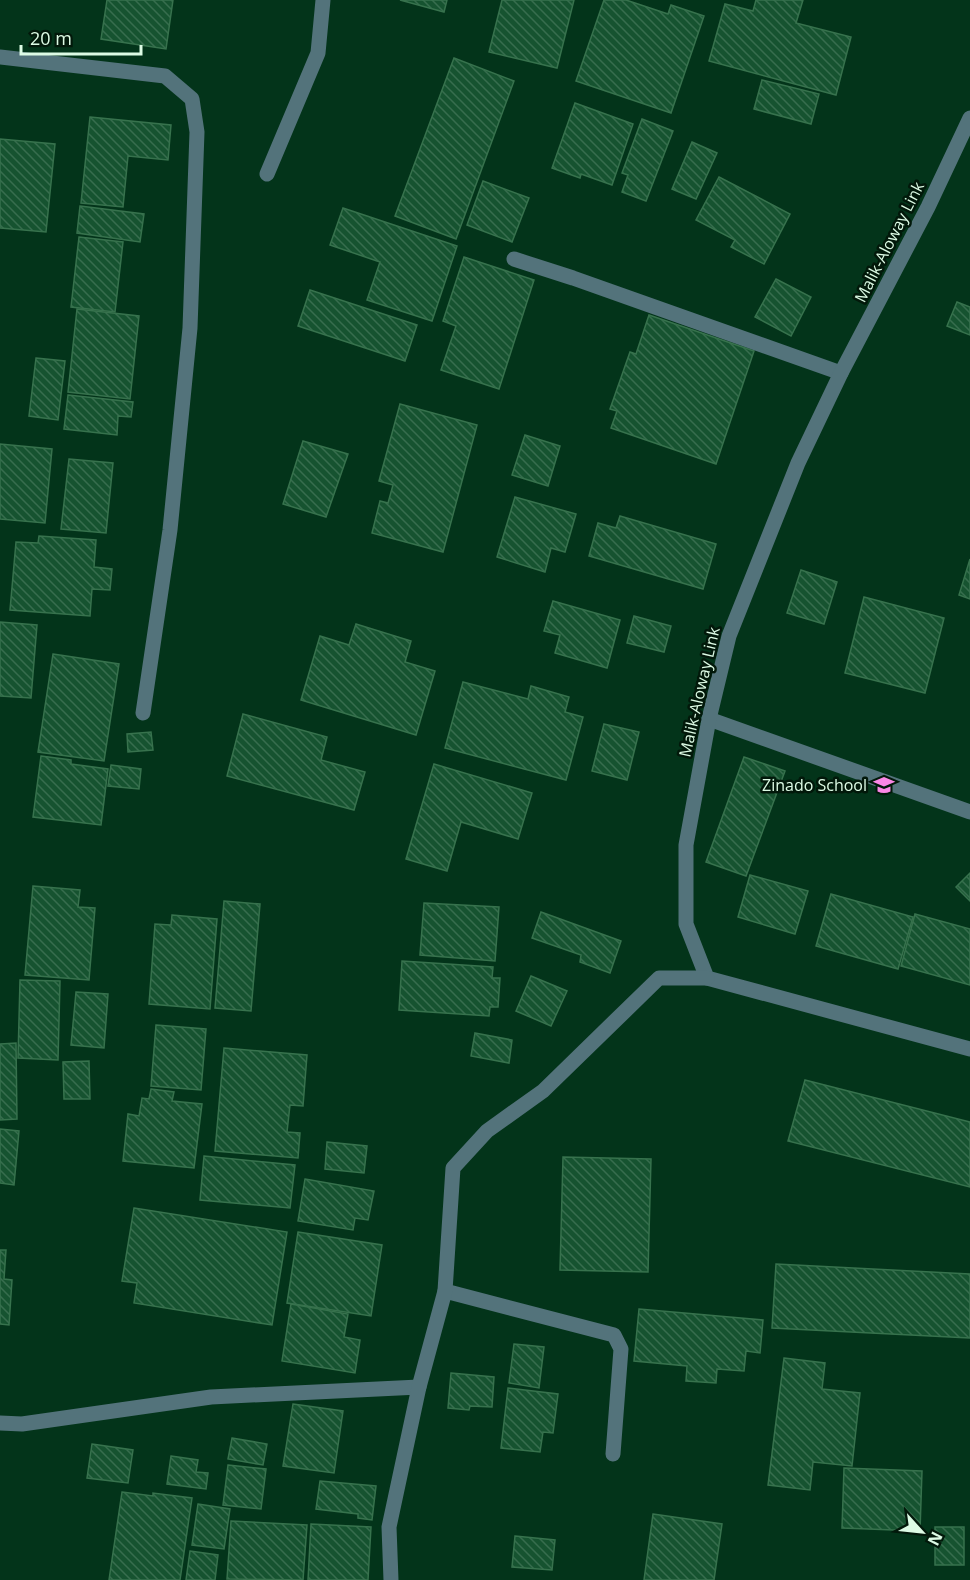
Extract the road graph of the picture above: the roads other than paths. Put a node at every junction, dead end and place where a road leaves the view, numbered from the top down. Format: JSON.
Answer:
{"nodes":[{"id":1,"x":323,"y":0,"type":"edge"},
{"id":2,"x":0,"y":57,"type":"edge"},
{"id":3,"x":970,"y":118,"type":"edge"},
{"id":4,"x":267,"y":174,"type":"dead end"},
{"id":5,"x":514,"y":259,"type":"dead end"},
{"id":6,"x":841,"y":374,"type":"junction"},
{"id":7,"x":143,"y":713,"type":"dead end"},
{"id":8,"x":709,"y":719,"type":"junction"},
{"id":9,"x":970,"y":813,"type":"edge"},
{"id":10,"x":707,"y":978,"type":"junction"},
{"id":11,"x":970,"y":1049,"type":"edge"},
{"id":12,"x":445,"y":1291,"type":"junction"},
{"id":13,"x":419,"y":1387,"type":"junction"},
{"id":14,"x":0,"y":1423,"type":"edge"},
{"id":15,"x":614,"y":1454,"type":"dead end"},
{"id":16,"x":391,"y":1580,"type":"edge"}],
"edges":[{"from":1,"to":4,"type":"street"},
{"from":2,"to":7,"type":"street"},
{"from":3,"to":6,"type":"street","name":"Malik-Aloway Link"},
{"from":5,"to":6,"type":"street"},
{"from":6,"to":8,"type":"street","name":"Malik-Aloway Link"},
{"from":8,"to":9,"type":"street"},
{"from":8,"to":10,"type":"street","name":"Malik-Aloway Link"},
{"from":10,"to":11,"type":"street"},
{"from":10,"to":12,"type":"street"},
{"from":12,"to":13,"type":"street"},
{"from":12,"to":15,"type":"street"},
{"from":13,"to":14,"type":"street"},
{"from":13,"to":16,"type":"street"}]}
